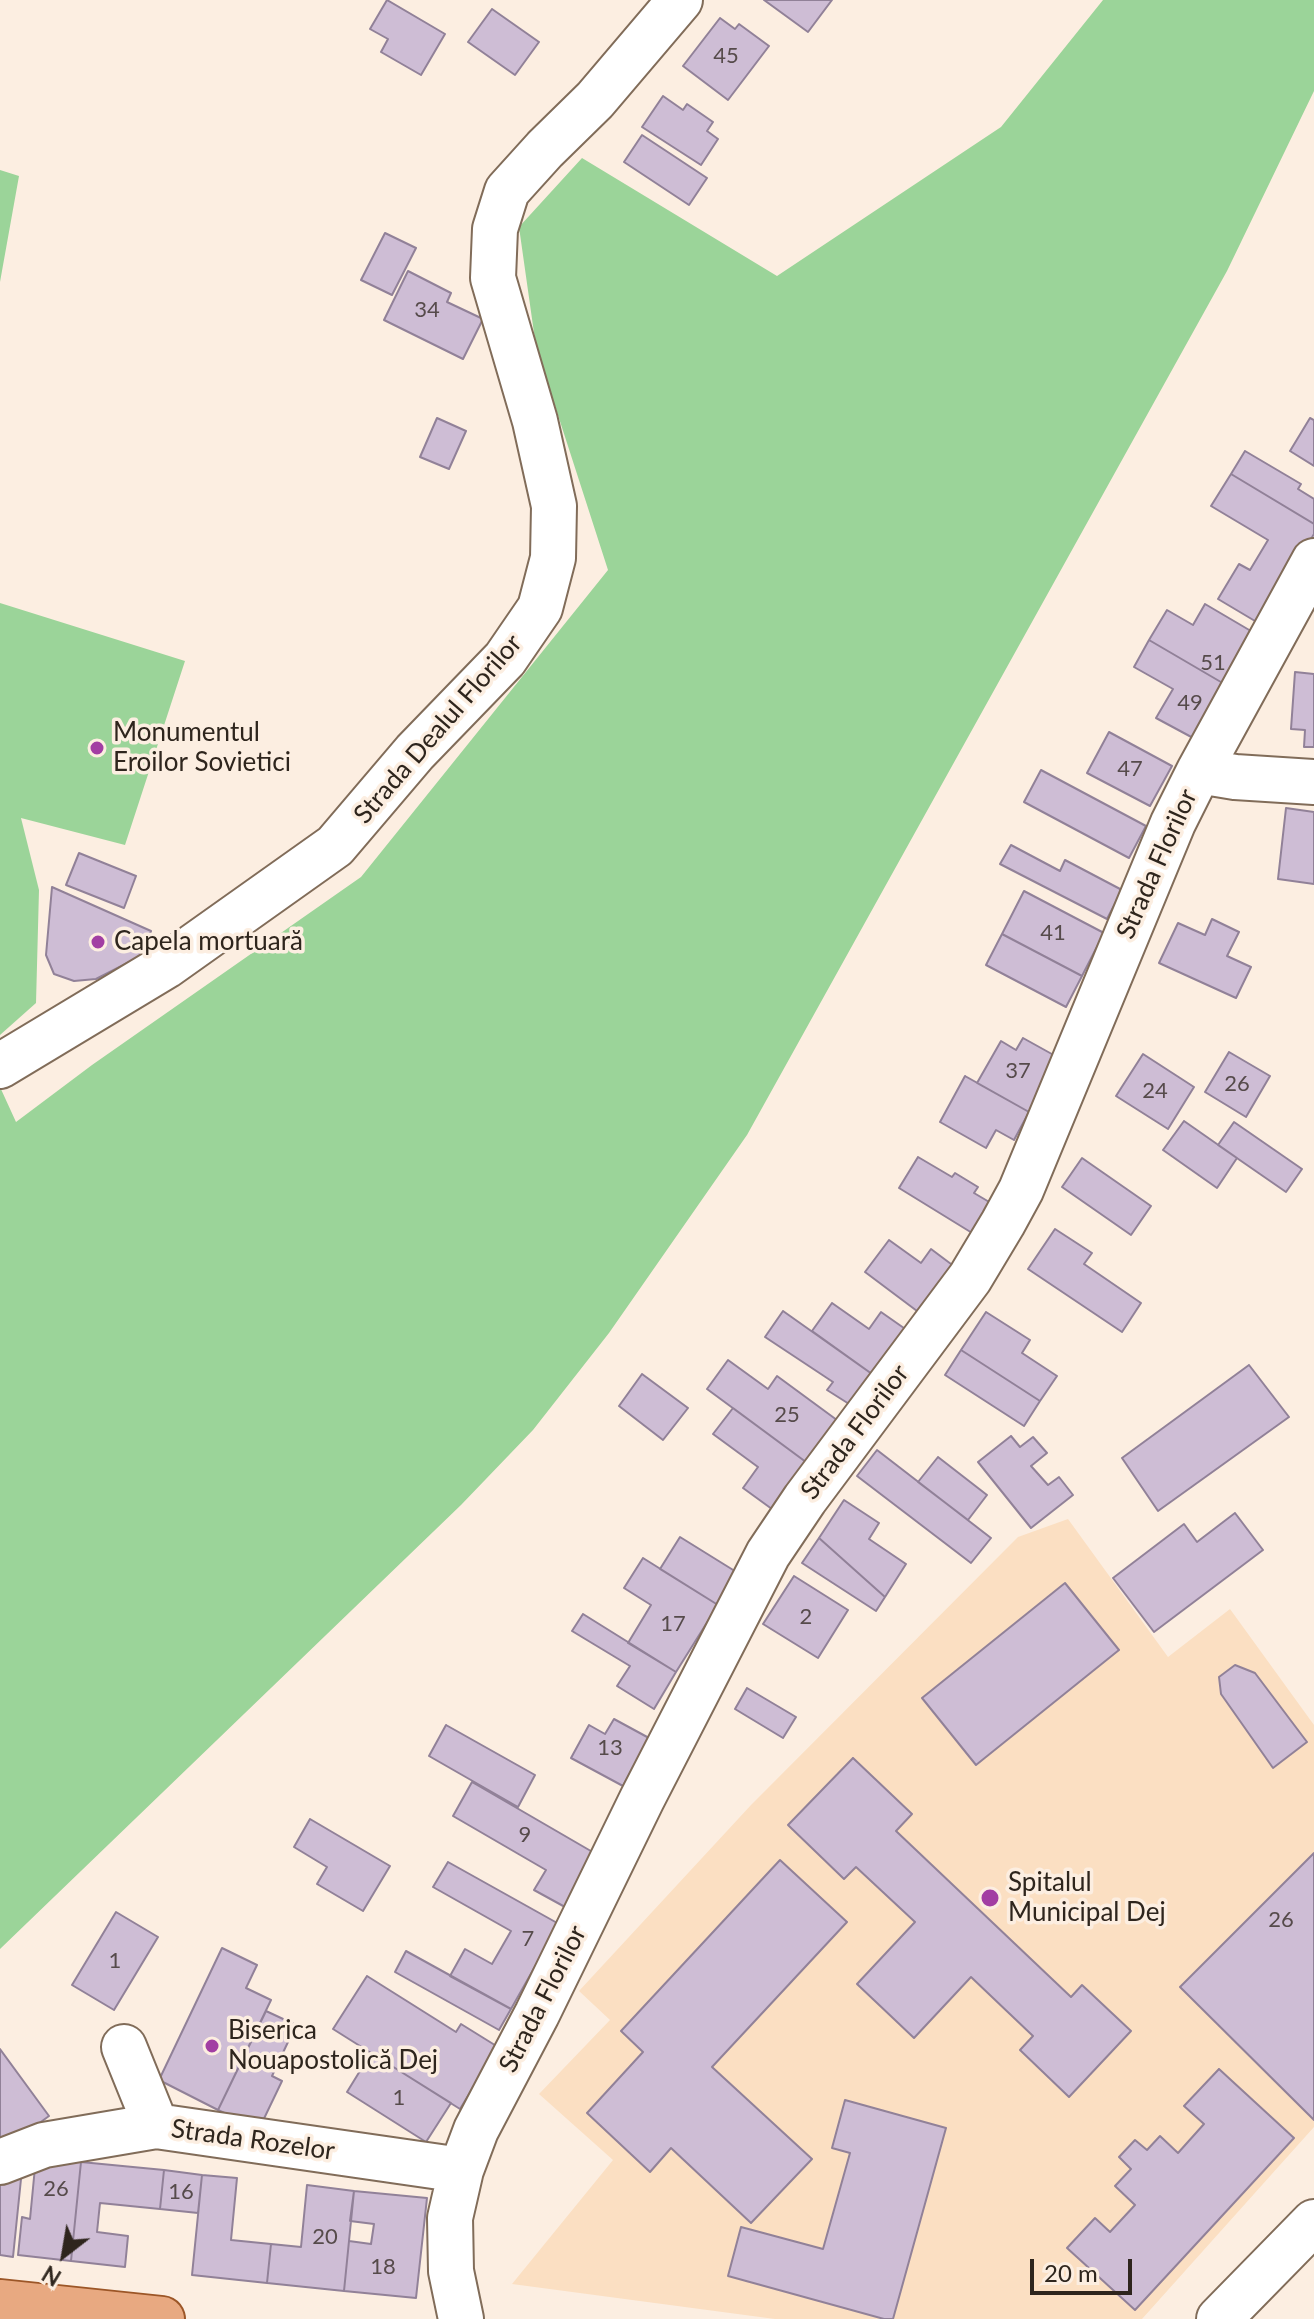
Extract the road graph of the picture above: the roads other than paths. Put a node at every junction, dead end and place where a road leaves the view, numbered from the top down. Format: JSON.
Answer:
{"nodes":[{"id":1,"x":680,"y":0,"type":"edge"},
{"id":2,"x":1314,"y":561,"type":"edge"},
{"id":3,"x":1199,"y":771,"type":"junction"},
{"id":4,"x":1314,"y":782,"type":"edge"},
{"id":5,"x":0,"y":1066,"type":"edge"},
{"id":6,"x":124,"y":2047,"type":"dead end"},
{"id":7,"x":156,"y":2126,"type":"junction"},
{"id":8,"x":0,"y":2162,"type":"edge"},
{"id":9,"x":461,"y":2170,"type":"junction"},
{"id":10,"x":1314,"y":2222,"type":"edge"},
{"id":11,"x":0,"y":2302,"type":"edge"},
{"id":12,"x":162,"y":2319,"type":"edge"},
{"id":13,"x":461,"y":2319,"type":"edge"},
{"id":14,"x":1219,"y":2319,"type":"edge"}],
"edges":[{"from":1,"to":5,"type":"street","name":"Strada Dealul Florilor"},
{"from":2,"to":3,"type":"street","name":"Strada Florilor"},
{"from":3,"to":4,"type":"street"},
{"from":3,"to":9,"type":"street","name":"Strada Florilor"},
{"from":6,"to":7,"type":"street"},
{"from":7,"to":8,"type":"street","name":"Strada Rozelor"},
{"from":7,"to":9,"type":"street","name":"Strada Rozelor"},
{"from":9,"to":13,"type":"street","name":"Strada Florilor"},
{"from":10,"to":14,"type":"street"},
{"from":11,"to":12,"type":"main road"}]}
